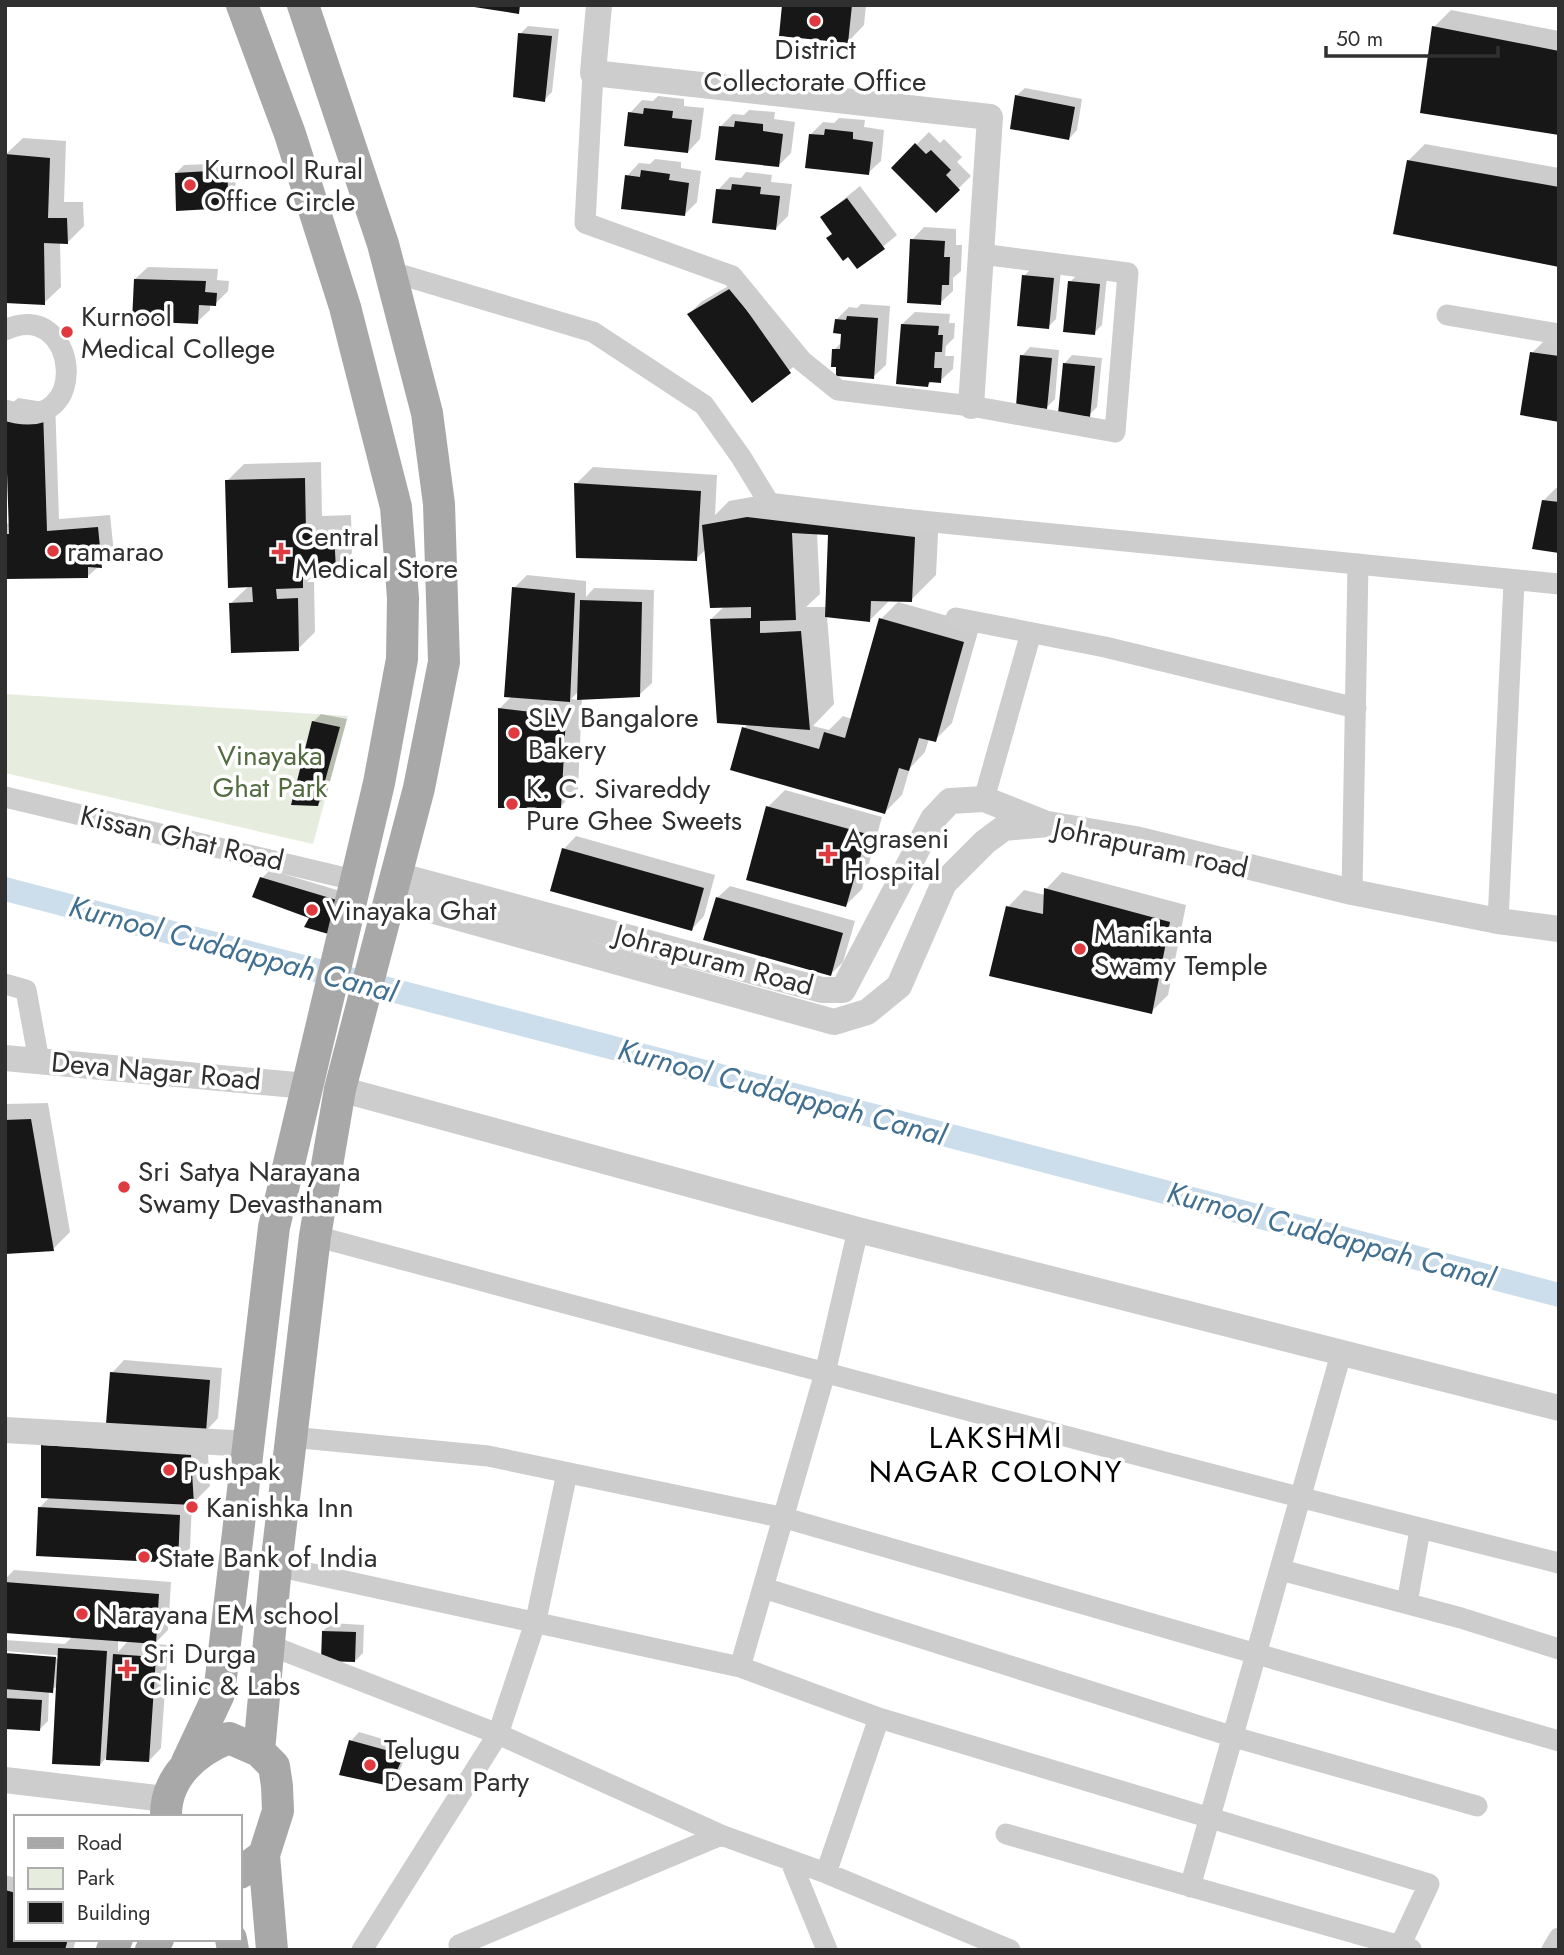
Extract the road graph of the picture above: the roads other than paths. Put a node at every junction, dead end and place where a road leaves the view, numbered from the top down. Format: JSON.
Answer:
{"nodes":[{"id":1,"x":242,"y":5,"type":"edge"},
{"id":2,"x":303,"y":5,"type":"edge"},
{"id":3,"x":599,"y":5,"type":"edge"},
{"id":4,"x":593,"y":73,"type":"junction"},
{"id":5,"x":981,"y":254,"type":"junction"},
{"id":6,"x":392,"y":272,"type":"junction"},
{"id":7,"x":1447,"y":315,"type":"dead end"},
{"id":8,"x":5,"y":330,"type":"edge"},
{"id":9,"x":1559,"y":334,"type":"edge"},
{"id":10,"x":971,"y":406,"type":"junction"},
{"id":11,"x":5,"y":410,"type":"edge"},
{"id":12,"x":1358,"y":564,"type":"junction"},
{"id":13,"x":1514,"y":582,"type":"junction"},
{"id":14,"x":1559,"y":584,"type":"edge"},
{"id":15,"x":956,"y":618,"type":"dead end"},
{"id":16,"x":1031,"y":633,"type":"junction"},
{"id":17,"x":1356,"y":708,"type":"junction"},
{"id":18,"x":5,"y":797,"type":"edge"},
{"id":19,"x":984,"y":799,"type":"junction"},
{"id":20,"x":1048,"y":824,"type":"junction"},
{"id":21,"x":1352,"y":892,"type":"junction"},
{"id":22,"x":356,"y":893,"type":"junction"},
{"id":23,"x":391,"y":898,"type":"junction"},
{"id":24,"x":1498,"y":921,"type":"junction"},
{"id":25,"x":1559,"y":929,"type":"edge"},
{"id":26,"x":5,"y":984,"type":"edge"},
{"id":27,"x":5,"y":1058,"type":"edge"},
{"id":28,"x":39,"y":1060,"type":"junction"},
{"id":29,"x":306,"y":1086,"type":"junction"},
{"id":30,"x":340,"y":1089,"type":"junction"},
{"id":31,"x":858,"y":1230,"type":"junction"},
{"id":32,"x":315,"y":1236,"type":"junction"},
{"id":33,"x":1341,"y":1354,"type":"junction"},
{"id":34,"x":825,"y":1373,"type":"junction"},
{"id":35,"x":1559,"y":1408,"type":"edge"},
{"id":36,"x":5,"y":1430,"type":"edge"},
{"id":37,"x":291,"y":1437,"type":"junction"},
{"id":38,"x":249,"y":1444,"type":"junction"},
{"id":39,"x":567,"y":1473,"type":"junction"},
{"id":40,"x":1301,"y":1496,"type":"junction"},
{"id":41,"x":785,"y":1518,"type":"junction"},
{"id":42,"x":1420,"y":1530,"type":"junction"},
{"id":43,"x":1559,"y":1563,"type":"edge"},
{"id":44,"x":275,"y":1566,"type":"junction"},
{"id":45,"x":1280,"y":1570,"type":"junction"},
{"id":46,"x":764,"y":1588,"type":"junction"},
{"id":47,"x":1407,"y":1603,"type":"junction"},
{"id":48,"x":536,"y":1620,"type":"junction"},
{"id":49,"x":269,"y":1645,"type":"junction"},
{"id":50,"x":1559,"y":1648,"type":"edge"},
{"id":51,"x":1257,"y":1654,"type":"junction"},
{"id":52,"x":740,"y":1667,"type":"junction"},
{"id":53,"x":879,"y":1718,"type":"junction"},
{"id":54,"x":498,"y":1734,"type":"junction"},
{"id":55,"x":1234,"y":1737,"type":"junction"},
{"id":56,"x":1559,"y":1741,"type":"edge"},
{"id":57,"x":259,"y":1751,"type":"junction"},
{"id":58,"x":187,"y":1762,"type":"junction"},
{"id":59,"x":5,"y":1780,"type":"edge"},
{"id":60,"x":1477,"y":1806,"type":"dead end"},
{"id":61,"x":165,"y":1808,"type":"edge"},
{"id":62,"x":1211,"y":1819,"type":"junction"},
{"id":63,"x":1006,"y":1834,"type":"dead end"},
{"id":64,"x":721,"y":1835,"type":"junction"},
{"id":65,"x":792,"y":1862,"type":"junction"},
{"id":66,"x":252,"y":1864,"type":"edge"},
{"id":67,"x":827,"y":1873,"type":"junction"},
{"id":68,"x":1190,"y":1886,"type":"junction"},
{"id":69,"x":1559,"y":1938,"type":"edge"},
{"id":70,"x":1406,"y":1948,"type":"edge"},
{"id":71,"x":272,"y":1950,"type":"edge"},
{"id":72,"x":362,"y":1950,"type":"edge"},
{"id":73,"x":461,"y":1950,"type":"edge"},
{"id":74,"x":827,"y":1950,"type":"edge"},
{"id":75,"x":1010,"y":1950,"type":"edge"},
{"id":76,"x":1552,"y":1950,"type":"edge"}],
"edges":[{"from":1,"to":22,"type":"main road"},
{"from":2,"to":6,"type":"main road"},
{"from":3,"to":4,"type":"street"},
{"from":4,"to":5,"type":"street"},
{"from":4,"to":10,"type":"street"},
{"from":5,"to":10,"type":"street"},
{"from":5,"to":10,"type":"street"},
{"from":6,"to":12,"type":"street"},
{"from":6,"to":23,"type":"main road"},
{"from":7,"to":9,"type":"street"},
{"from":8,"to":11,"type":"street"},
{"from":12,"to":13,"type":"street"},
{"from":12,"to":17,"type":"street"},
{"from":13,"to":14,"type":"street"},
{"from":13,"to":24,"type":"street"},
{"from":15,"to":16,"type":"street"},
{"from":16,"to":17,"type":"street"},
{"from":16,"to":19,"type":"street"},
{"from":17,"to":21,"type":"street"},
{"from":18,"to":22,"type":"street","name":"Kissan Ghat Road"},
{"from":19,"to":20,"type":"street","name":"Johrapuram Road"},
{"from":19,"to":23,"type":"street","name":"Johrapuram Road"},
{"from":20,"to":21,"type":"street","name":"Johrapuram road"},
{"from":20,"to":23,"type":"street","name":"Johrapuram road"},
{"from":21,"to":24,"type":"street","name":"Johrapuram road"},
{"from":22,"to":29,"type":"main road"},
{"from":23,"to":30,"type":"main road"},
{"from":24,"to":25,"type":"street","name":"Johrapuram road"},
{"from":26,"to":28,"type":"street"},
{"from":27,"to":28,"type":"street","name":"Deva Nagar Road"},
{"from":28,"to":29,"type":"street","name":"Deva Nagar Road"},
{"from":29,"to":38,"type":"main road"},
{"from":30,"to":31,"type":"street"},
{"from":30,"to":32,"type":"main road"},
{"from":31,"to":33,"type":"street"},
{"from":31,"to":34,"type":"street"},
{"from":32,"to":34,"type":"street"},
{"from":32,"to":37,"type":"main road"},
{"from":33,"to":35,"type":"street"},
{"from":33,"to":40,"type":"street"},
{"from":34,"to":40,"type":"street"},
{"from":34,"to":41,"type":"street"},
{"from":36,"to":38,"type":"street"},
{"from":37,"to":39,"type":"street"},
{"from":37,"to":44,"type":"main road"},
{"from":38,"to":58,"type":"main road"},
{"from":39,"to":41,"type":"street"},
{"from":39,"to":48,"type":"street"},
{"from":40,"to":42,"type":"street"},
{"from":40,"to":45,"type":"street"},
{"from":41,"to":46,"type":"street"},
{"from":41,"to":51,"type":"street"},
{"from":42,"to":43,"type":"street"},
{"from":42,"to":47,"type":"street"},
{"from":44,"to":48,"type":"street"},
{"from":44,"to":49,"type":"main road"},
{"from":45,"to":47,"type":"street"},
{"from":45,"to":51,"type":"street"},
{"from":46,"to":52,"type":"street"},
{"from":46,"to":55,"type":"street"},
{"from":47,"to":50,"type":"street"},
{"from":48,"to":52,"type":"street"},
{"from":48,"to":54,"type":"street"},
{"from":49,"to":54,"type":"street"},
{"from":49,"to":57,"type":"main road"},
{"from":51,"to":55,"type":"street"},
{"from":51,"to":56,"type":"street"},
{"from":52,"to":53,"type":"street"},
{"from":53,"to":62,"type":"street"},
{"from":53,"to":67,"type":"street"},
{"from":54,"to":64,"type":"street"},
{"from":54,"to":72,"type":"street"},
{"from":55,"to":60,"type":"street"},
{"from":55,"to":62,"type":"street"},
{"from":57,"to":58,"type":"main road"},
{"from":57,"to":66,"type":"main road"},
{"from":58,"to":61,"type":"main road"},
{"from":59,"to":61,"type":"street"},
{"from":62,"to":68,"type":"street"},
{"from":62,"to":70,"type":"street"},
{"from":63,"to":68,"type":"street"},
{"from":64,"to":65,"type":"street"},
{"from":64,"to":73,"type":"street"},
{"from":65,"to":67,"type":"street"},
{"from":65,"to":74,"type":"street"},
{"from":66,"to":71,"type":"main road"},
{"from":67,"to":75,"type":"street"},
{"from":68,"to":70,"type":"street"},
{"from":69,"to":76,"type":"street"}]}
